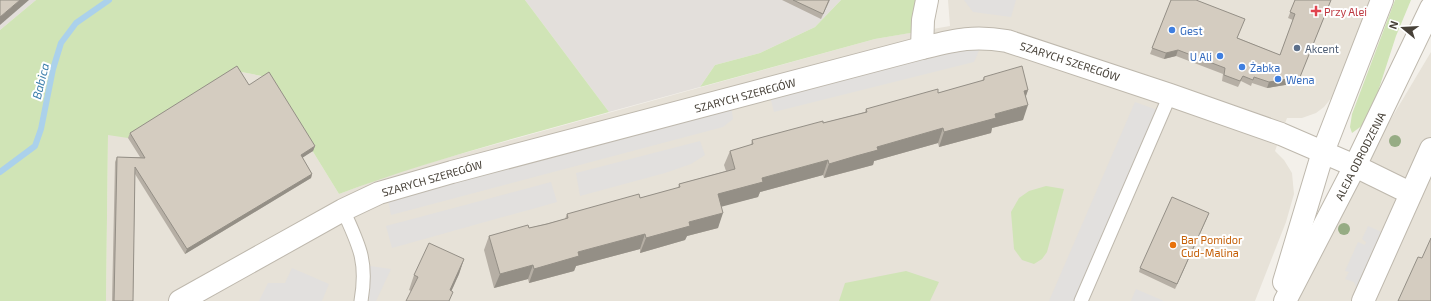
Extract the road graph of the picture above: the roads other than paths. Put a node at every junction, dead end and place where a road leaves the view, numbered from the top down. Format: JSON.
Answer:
{"nodes":[{"id":1,"x":927,"y":0,"type":"edge"},
{"id":2,"x":1382,"y":0,"type":"edge"},
{"id":3,"x":1431,"y":8,"type":"edge"},
{"id":4,"x":922,"y":48,"type":"junction"},
{"id":5,"x":1170,"y":95,"type":"junction"},
{"id":6,"x":1431,"y":149,"type":"edge"},
{"id":7,"x":1323,"y":152,"type":"junction"},
{"id":8,"x":1355,"y":166,"type":"junction"},
{"id":9,"x":1410,"y":193,"type":"junction"},
{"id":10,"x":343,"y":210,"type":"junction"},
{"id":11,"x":180,"y":301,"type":"edge"},
{"id":12,"x":361,"y":301,"type":"edge"},
{"id":13,"x":1081,"y":301,"type":"edge"},
{"id":14,"x":1278,"y":301,"type":"edge"},
{"id":15,"x":1285,"y":301,"type":"edge"},
{"id":16,"x":1363,"y":301,"type":"edge"}],
"edges":[{"from":1,"to":4,"type":"street"},
{"from":2,"to":7,"type":"street"},
{"from":3,"to":8,"type":"street","name":"ALEJA ODRODZENIA"},
{"from":4,"to":5,"type":"street","name":"SZARYCH SZEREGÓW"},
{"from":4,"to":10,"type":"street","name":"SZARYCH SZEREGÓW"},
{"from":5,"to":7,"type":"street","name":"SZARYCH SZEREGÓW"},
{"from":5,"to":13,"type":"lane"},
{"from":6,"to":9,"type":"street"},
{"from":7,"to":8,"type":"street","name":"SZARYCH SZEREGÓW"},
{"from":7,"to":14,"type":"street"},
{"from":8,"to":9,"type":"street","name":"SZARYCH SZEREGÓW"},
{"from":8,"to":15,"type":"street","name":"ALEJA ODRODZENIA"},
{"from":9,"to":16,"type":"street"},
{"from":10,"to":11,"type":"street","name":"SZARYCH SZEREGÓW"},
{"from":10,"to":12,"type":"lane"}]}
